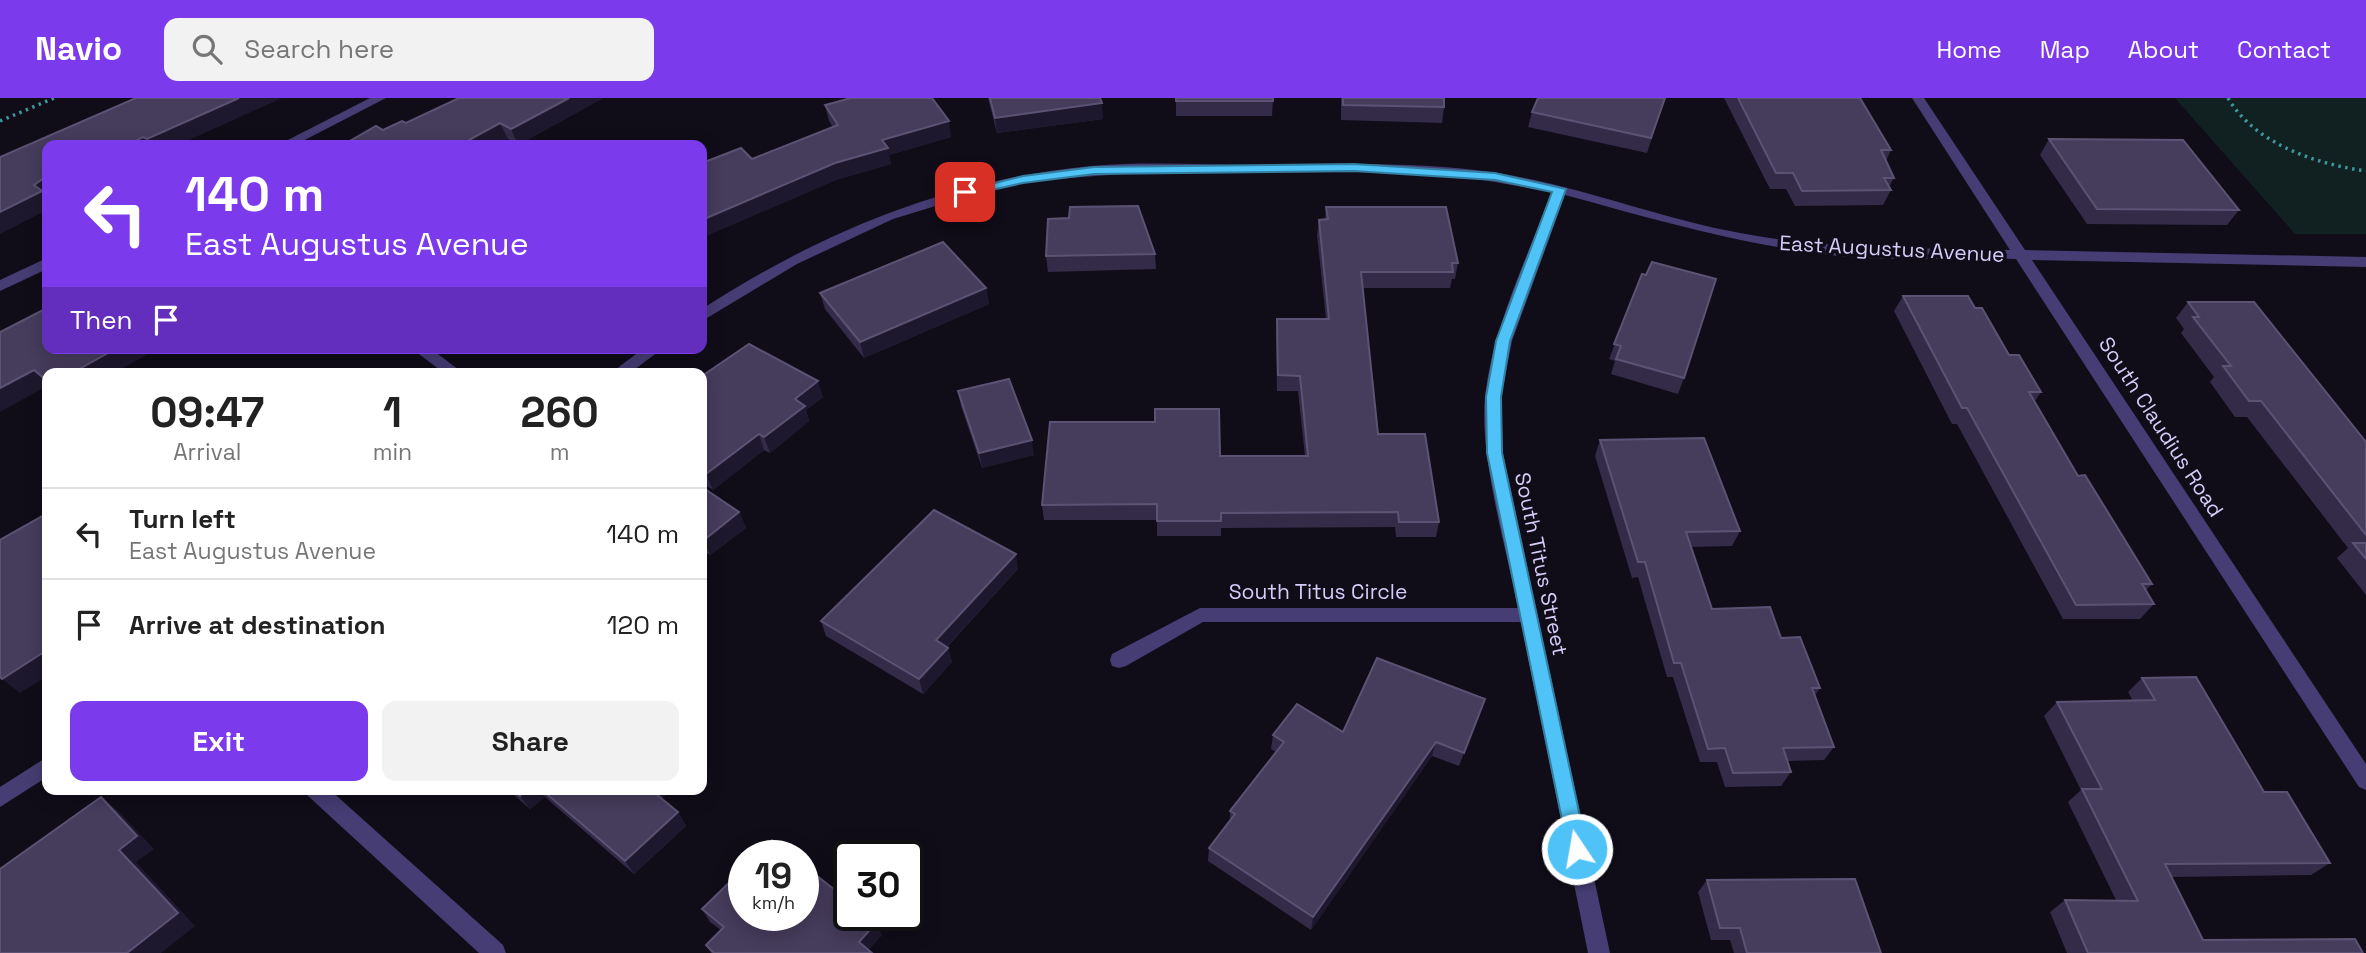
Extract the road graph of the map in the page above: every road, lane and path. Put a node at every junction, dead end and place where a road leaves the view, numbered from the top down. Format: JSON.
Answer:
{"nodes":[{"id":1,"x":54,"y":98,"type":"edge"},
{"id":2,"x":380,"y":98,"type":"edge"},
{"id":3,"x":1918,"y":98,"type":"edge"},
{"id":4,"x":2228,"y":98,"type":"edge"},
{"id":5,"x":0,"y":121,"type":"edge"},
{"id":6,"x":295,"y":140,"type":"edge"},
{"id":7,"x":2366,"y":171,"type":"edge"},
{"id":8,"x":1560,"y":189,"type":"junction"},
{"id":9,"x":2021,"y":256,"type":"junction"},
{"id":10,"x":2366,"y":262,"type":"edge"},
{"id":11,"x":42,"y":265,"type":"edge"},
{"id":12,"x":0,"y":286,"type":"edge"},
{"id":13,"x":707,"y":313,"type":"edge"},
{"id":14,"x":428,"y":354,"type":"edge"},
{"id":15,"x":646,"y":354,"type":"edge"},
{"id":16,"x":448,"y":368,"type":"edge"},
{"id":17,"x":626,"y":368,"type":"edge"},
{"id":18,"x":1528,"y":615,"type":"junction"},
{"id":19,"x":1119,"y":660,"type":"dead end"},
{"id":20,"x":42,"y":769,"type":"edge"},
{"id":21,"x":2366,"y":781,"type":"edge"},
{"id":22,"x":321,"y":795,"type":"edge"},
{"id":23,"x":0,"y":798,"type":"edge"},
{"id":24,"x":495,"y":953,"type":"edge"},
{"id":25,"x":1599,"y":953,"type":"edge"}],
"edges":[{"from":1,"to":5,"type":"path"},
{"from":2,"to":6,"type":"street"},
{"from":3,"to":9,"type":"street","name":"South Claudius Road"},
{"from":4,"to":7,"type":"path"},
{"from":8,"to":9,"type":"street","name":"East Augustus Avenue"},
{"from":8,"to":13,"type":"street","name":"East Augustus Avenue"},
{"from":8,"to":18,"type":"street","name":"South Titus Street"},
{"from":9,"to":10,"type":"street","name":"East Augustus Avenue"},
{"from":9,"to":21,"type":"street","name":"South Claudius Road"},
{"from":11,"to":12,"type":"street"},
{"from":14,"to":16,"type":"street"},
{"from":15,"to":17,"type":"street"},
{"from":18,"to":19,"type":"street","name":"South Titus Circle"},
{"from":18,"to":25,"type":"street","name":"South Titus Street"},
{"from":20,"to":23,"type":"street"},
{"from":22,"to":24,"type":"street"}]}
